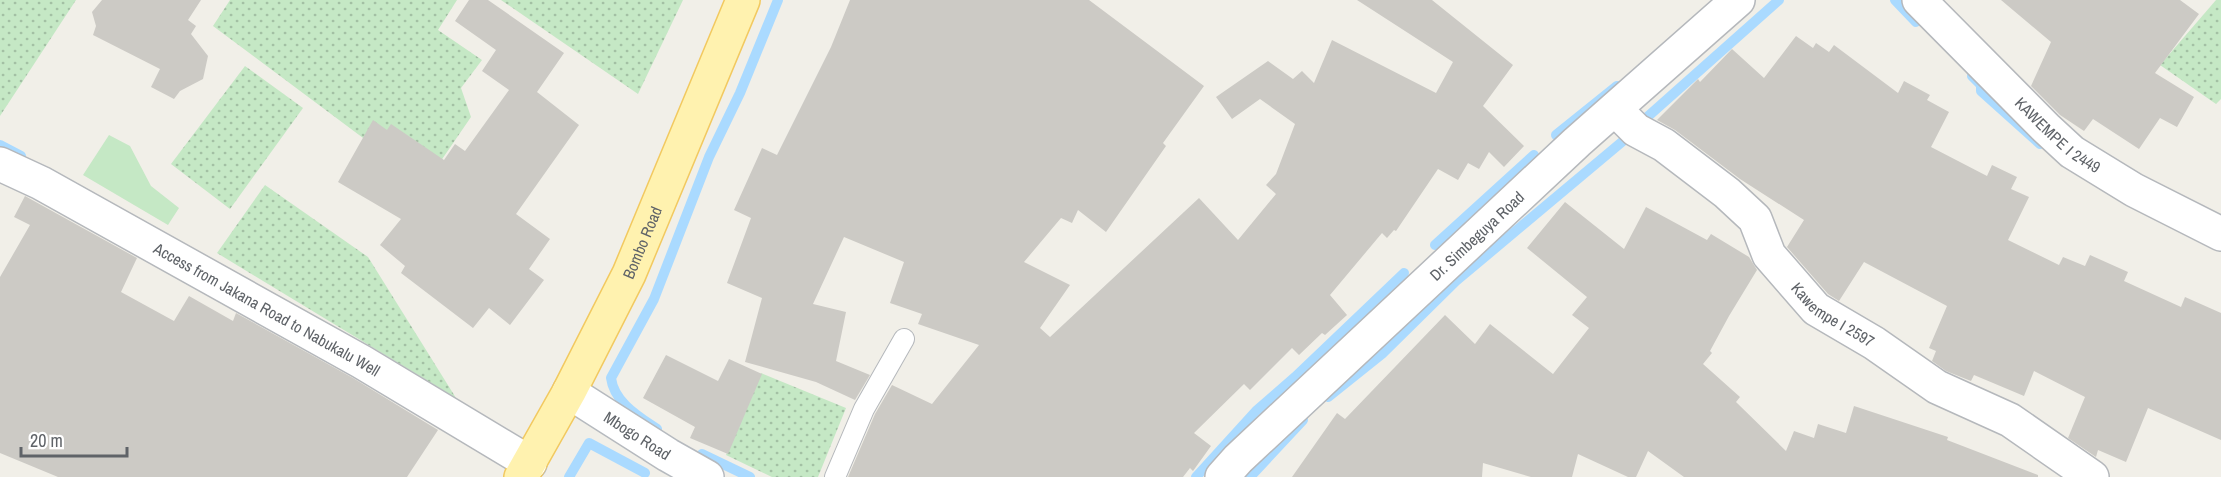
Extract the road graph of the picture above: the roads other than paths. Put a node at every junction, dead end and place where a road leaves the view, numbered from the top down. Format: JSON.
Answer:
{"nodes":[{"id":1,"x":743,"y":0,"type":"edge"},
{"id":2,"x":1738,"y":0,"type":"edge"},
{"id":3,"x":1919,"y":0,"type":"edge"},
{"id":4,"x":1615,"y":109,"type":"junction"},
{"id":5,"x":0,"y":164,"type":"edge"},
{"id":6,"x":2221,"y":234,"type":"edge"},
{"id":7,"x":904,"y":339,"type":"dead end"},
{"id":8,"x":569,"y":392,"type":"junction"},
{"id":9,"x":525,"y":470,"type":"edge"},
{"id":10,"x":707,"y":477,"type":"edge"},
{"id":11,"x":836,"y":477,"type":"edge"},
{"id":12,"x":1222,"y":477,"type":"edge"},
{"id":13,"x":2092,"y":477,"type":"edge"}],
"edges":[{"from":1,"to":8,"type":"main road","name":"Bombo Road"},
{"from":2,"to":4,"type":"street","name":"Dr. Simbeguya Road"},
{"from":3,"to":6,"type":"street","name":"KAWEMPE I 2449"},
{"from":4,"to":12,"type":"street","name":"Dr. Simbeguya Road"},
{"from":4,"to":13,"type":"street","name":"Kawempe I 2597"},
{"from":5,"to":9,"type":"street","name":"Access from Jakana Road to Nabukalu Well"},
{"from":7,"to":11,"type":"lane"},
{"from":8,"to":9,"type":"main road","name":"Bombo Road"},
{"from":8,"to":10,"type":"street","name":"Mbogo Road"}]}
